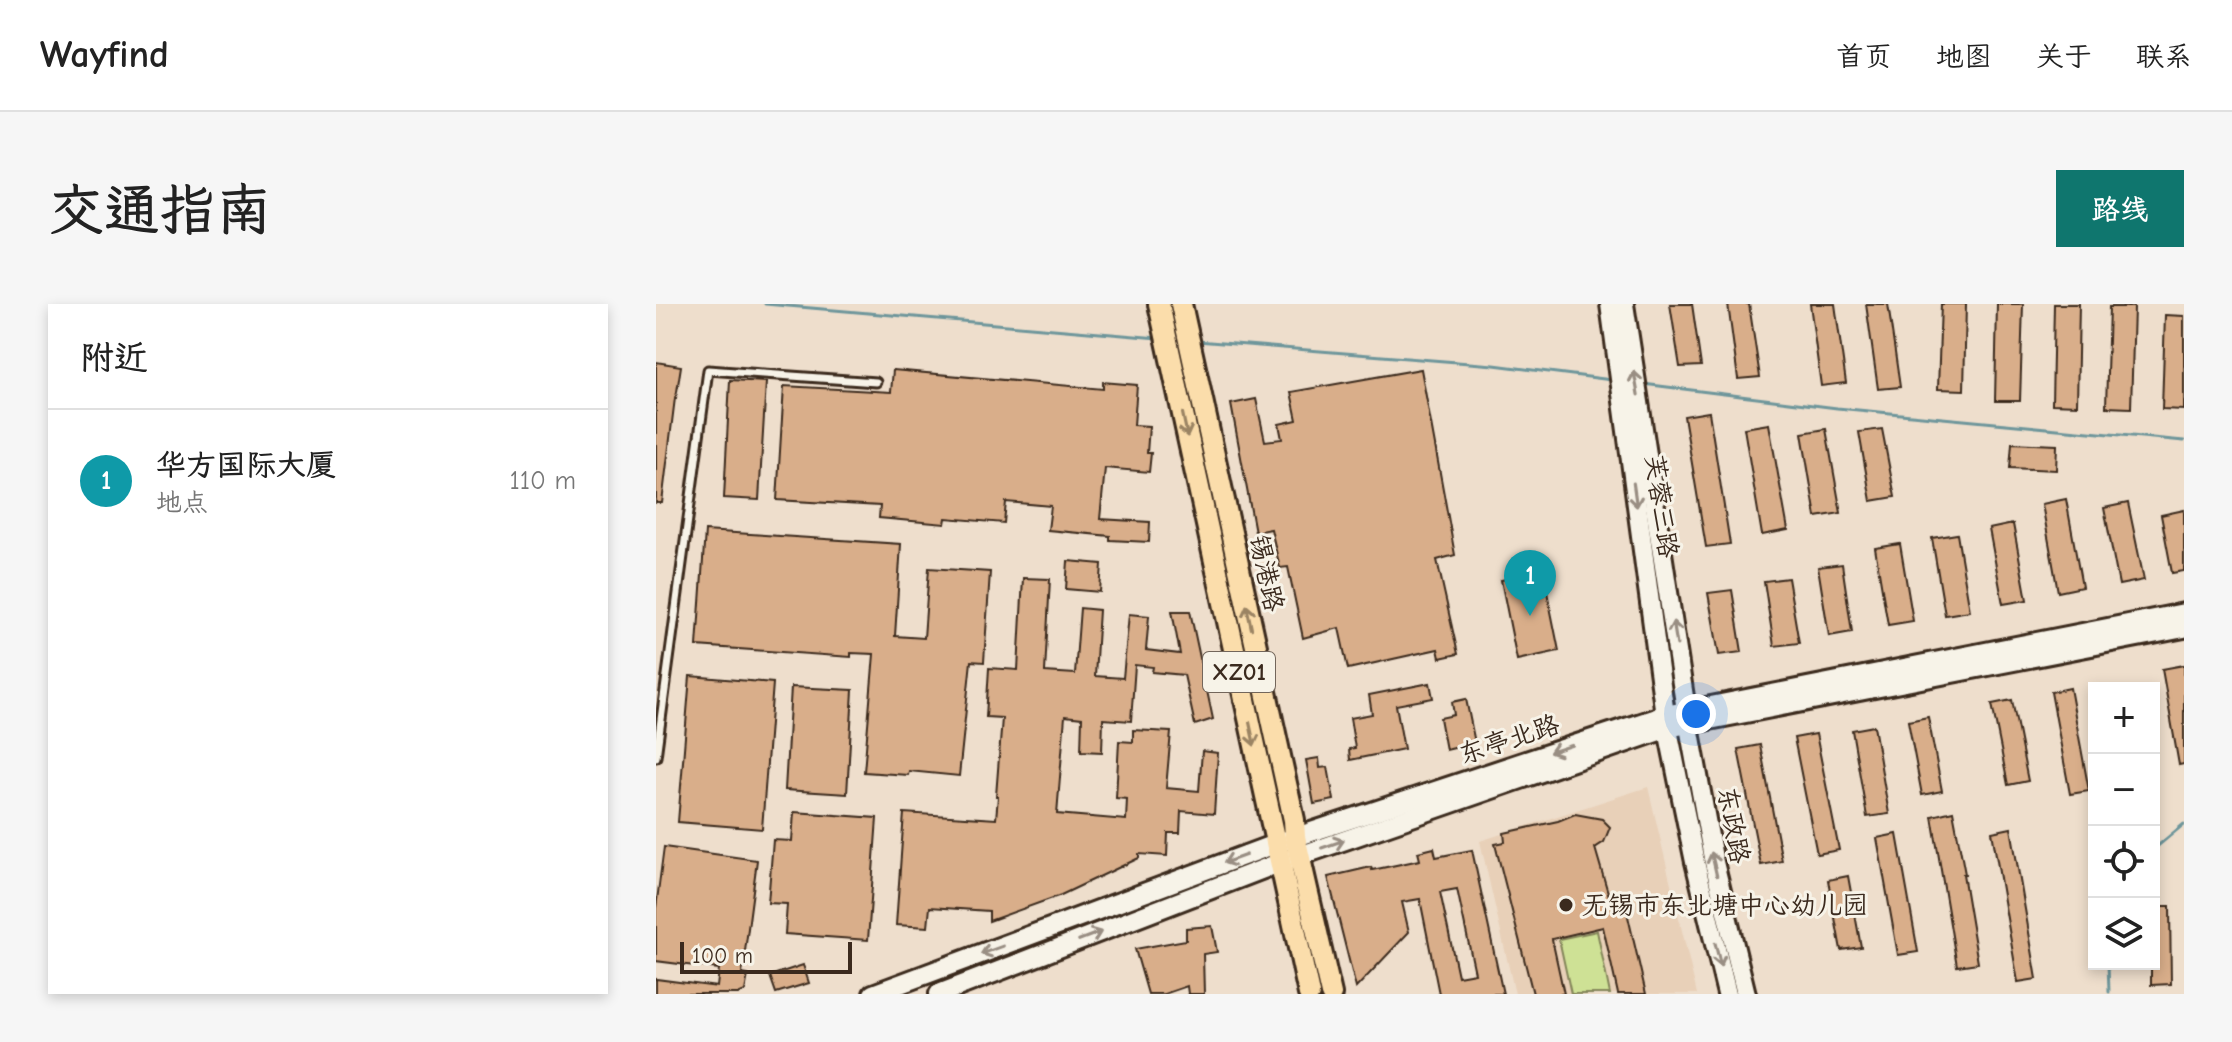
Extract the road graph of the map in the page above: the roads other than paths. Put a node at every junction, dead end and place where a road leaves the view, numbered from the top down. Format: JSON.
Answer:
{"nodes":[{"id":1,"x":1610,"y":304,"type":"edge"},
{"id":2,"x":1624,"y":304,"type":"edge"},
{"id":3,"x":1161,"y":313,"type":"edge"},
{"id":4,"x":1184,"y":314,"type":"edge"},
{"id":5,"x":1624,"y":352,"type":"junction"},
{"id":6,"x":876,"y":382,"type":"dead end"},
{"id":7,"x":1633,"y":416,"type":"junction"},
{"id":8,"x":2184,"y":613,"type":"edge"},
{"id":9,"x":2184,"y":628,"type":"edge"},
{"id":10,"x":1688,"y":717,"type":"junction"},
{"id":11,"x":1666,"y":722,"type":"junction"},
{"id":12,"x":656,"y":757,"type":"edge"},
{"id":13,"x":1298,"y":846,"type":"junction"},
{"id":14,"x":1277,"y":854,"type":"junction"},
{"id":15,"x":873,"y":994,"type":"edge"},
{"id":16,"x":939,"y":994,"type":"edge"},
{"id":17,"x":1309,"y":994,"type":"edge"},
{"id":18,"x":1331,"y":994,"type":"edge"},
{"id":19,"x":1727,"y":994,"type":"edge"},
{"id":20,"x":1746,"y":994,"type":"edge"}],
"edges":[{"from":1,"to":5,"type":"main road","name":"芙蓉三路"},
{"from":2,"to":5,"type":"main road","name":"芙蓉三路"},
{"from":3,"to":14,"type":"main road","name":"锡港路","number":"XZ01","one_way":true},
{"from":13,"to":4,"type":"main road","name":"锡港路","number":"XZ01","one_way":true},
{"from":5,"to":7,"type":"main road","name":"芙蓉三路"},
{"from":6,"to":12,"type":"lane"},
{"from":10,"to":7,"type":"main road","name":"芙蓉三路","one_way":true},
{"from":7,"to":11,"type":"main road","name":"芙蓉三路","one_way":true},
{"from":8,"to":10,"type":"main road","name":"东亭北路"},
{"from":9,"to":10,"type":"main road","name":"东亭北路"},
{"from":10,"to":11,"type":"main road","name":"东亭北路"},
{"from":20,"to":10,"type":"main road","name":"东政路","one_way":true},
{"from":11,"to":13,"type":"main road","name":"东亭北路"},
{"from":11,"to":19,"type":"main road","name":"东政路","one_way":true},
{"from":13,"to":14,"type":"main road","name":"东亭北路"},
{"from":13,"to":18,"type":"main road","name":"锡港路","number":"XZ01"},
{"from":14,"to":15,"type":"main road","name":"东亭北路","one_way":true},
{"from":16,"to":14,"type":"main road","name":"东亭北路","one_way":true},
{"from":14,"to":17,"type":"main road","name":"锡港路","number":"XZ01"}]}
